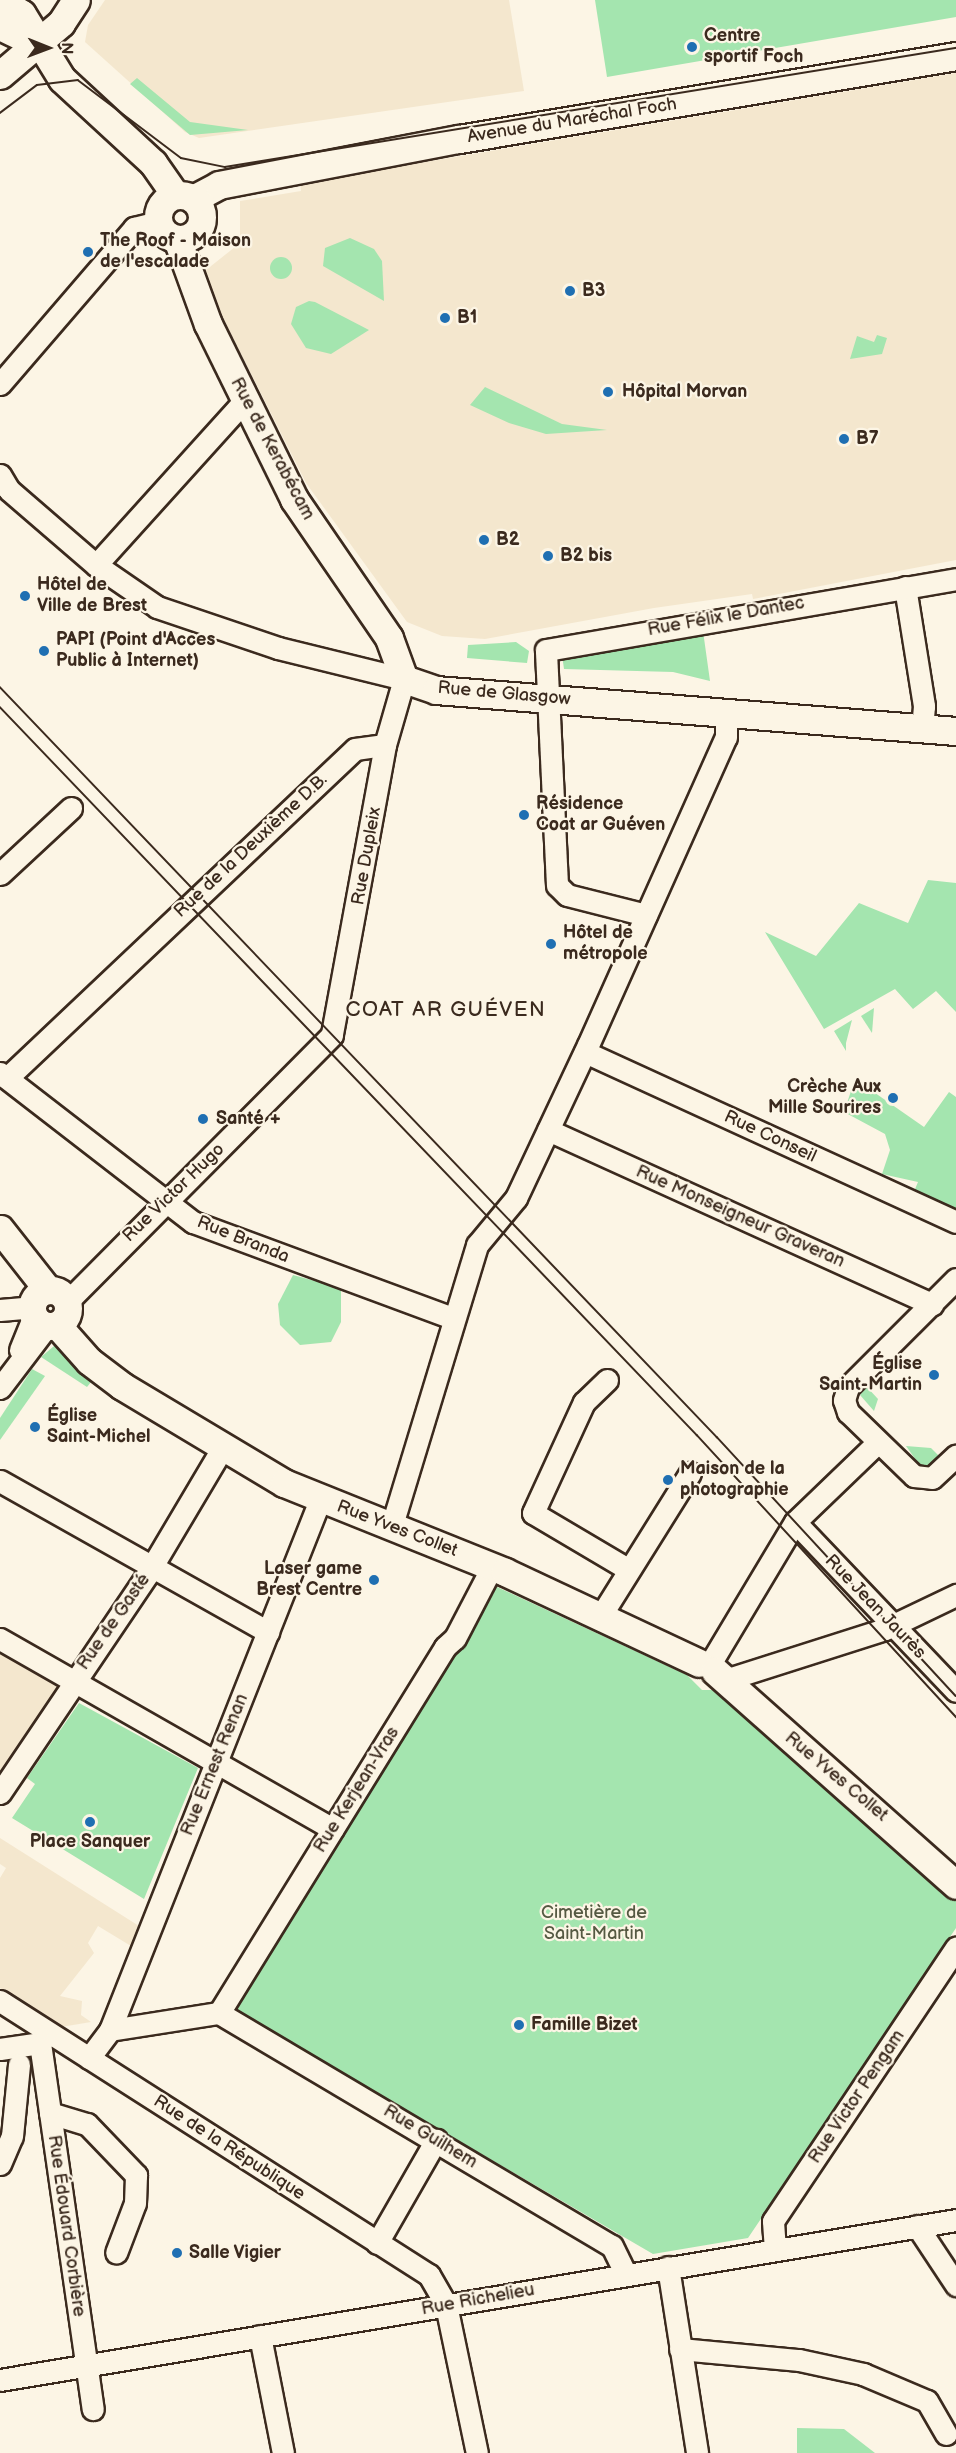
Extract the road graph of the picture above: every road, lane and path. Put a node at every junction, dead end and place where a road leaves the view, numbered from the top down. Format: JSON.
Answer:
{"nodes":[{"id":1,"x":1,"y":0,"type":"edge"},
{"id":2,"x":60,"y":0,"type":"edge"},
{"id":3,"x":76,"y":0,"type":"edge"},
{"id":4,"x":0,"y":26,"type":"edge"},
{"id":5,"x":37,"y":44,"type":"junction"},
{"id":6,"x":956,"y":56,"type":"edge"},
{"id":7,"x":0,"y":75,"type":"edge"},
{"id":8,"x":184,"y":197,"type":"junction"},
{"id":9,"x":167,"y":230,"type":"junction"},
{"id":10,"x":0,"y":382,"type":"edge"},
{"id":11,"x":245,"y":400,"type":"junction"},
{"id":12,"x":1,"y":477,"type":"edge"},
{"id":13,"x":96,"y":565,"type":"junction"},
{"id":14,"x":956,"y":579,"type":"edge"},
{"id":15,"x":905,"y":587,"type":"junction"},
{"id":16,"x":405,"y":679,"type":"junction"},
{"id":17,"x":549,"y":699,"type":"junction"},
{"id":18,"x":726,"y":710,"type":"junction"},
{"id":19,"x":922,"y":727,"type":"junction"},
{"id":20,"x":956,"y":731,"type":"edge"},
{"id":21,"x":386,"y":745,"type":"junction"},
{"id":22,"x":71,"y":808,"type":"dead end"},
{"id":23,"x":0,"y":874,"type":"edge"},
{"id":24,"x":646,"y":915,"type":"junction"},
{"id":25,"x":332,"y":1035,"type":"joint"},
{"id":26,"x":585,"y":1052,"type":"junction"},
{"id":27,"x":4,"y":1076,"type":"edge"},
{"id":28,"x":548,"y":1130,"type":"junction"},
{"id":29,"x":165,"y":1199,"type":"junction"},
{"id":30,"x":956,"y":1222,"type":"edge"},
{"id":31,"x":0,"y":1229,"type":"edge"},
{"id":32,"x":0,"y":1236,"type":"edge"},
{"id":33,"x":956,"y":1279,"type":"edge"},
{"id":34,"x":932,"y":1304,"type":"junction"},
{"id":35,"x":49,"y":1308,"type":"junction"},
{"id":36,"x":0,"y":1310,"type":"edge"},
{"id":37,"x":453,"y":1318,"type":"junction"},
{"id":38,"x":5,"y":1380,"type":"edge"},
{"id":39,"x":607,"y":1380,"type":"dead end"},
{"id":40,"x":878,"y":1442,"type":"junction"},
{"id":41,"x":224,"y":1447,"type":"junction"},
{"id":42,"x":956,"y":1456,"type":"edge"},
{"id":43,"x":690,"y":1473,"type":"dead end"},
{"id":44,"x":0,"y":1481,"type":"edge"},
{"id":45,"x":320,"y":1500,"type":"junction"},
{"id":46,"x":795,"y":1522,"type":"junction"},
{"id":47,"x":392,"y":1525,"type":"junction"},
{"id":48,"x":152,"y":1567,"type":"junction"},
{"id":49,"x":492,"y":1567,"type":"junction"},
{"id":50,"x":626,"y":1568,"type":"junction"},
{"id":51,"x":956,"y":1595,"type":"edge"},
{"id":52,"x":600,"y":1617,"type":"junction"},
{"id":53,"x":894,"y":1626,"type":"junction"},
{"id":54,"x":268,"y":1632,"type":"junction"},
{"id":55,"x":0,"y":1640,"type":"edge"},
{"id":56,"x":713,"y":1668,"type":"junction"},
{"id":57,"x":71,"y":1682,"type":"junction"},
{"id":58,"x":956,"y":1691,"type":"edge"},
{"id":59,"x":216,"y":1762,"type":"junction"},
{"id":60,"x":0,"y":1793,"type":"edge"},
{"id":61,"x":333,"y":1828,"type":"junction"},
{"id":62,"x":956,"y":1885,"type":"edge"},
{"id":63,"x":956,"y":1948,"type":"edge"},
{"id":64,"x":0,"y":2001,"type":"edge"},
{"id":65,"x":219,"y":2013,"type":"junction"},
{"id":66,"x":111,"y":2030,"type":"junction"},
{"id":67,"x":44,"y":2038,"type":"junction"},
{"id":68,"x":0,"y":2049,"type":"edge"},
{"id":69,"x":89,"y":2058,"type":"junction"},
{"id":70,"x":19,"y":2064,"type":"dead end"},
{"id":71,"x":50,"y":2113,"type":"junction"},
{"id":72,"x":436,"y":2140,"type":"junction"},
{"id":73,"x":0,"y":2164,"type":"edge"},
{"id":74,"x":956,"y":2220,"type":"edge"},
{"id":75,"x":917,"y":2226,"type":"junction"},
{"id":76,"x":377,"y":2243,"type":"junction"},
{"id":77,"x":775,"y":2250,"type":"junction"},
{"id":78,"x":116,"y":2253,"type":"dead end"},
{"id":79,"x":668,"y":2267,"type":"junction"},
{"id":80,"x":626,"y":2275,"type":"junction"},
{"id":81,"x":956,"y":2285,"type":"edge"},
{"id":82,"x":446,"y":2305,"type":"junction"},
{"id":83,"x":260,"y":2336,"type":"junction"},
{"id":84,"x":680,"y":2349,"type":"junction"},
{"id":85,"x":87,"y":2365,"type":"junction"},
{"id":86,"x":0,"y":2380,"type":"edge"},
{"id":87,"x":93,"y":2409,"type":"dead end"},
{"id":88,"x":946,"y":2434,"type":"dead end"},
{"id":89,"x":283,"y":2453,"type":"edge"},
{"id":90,"x":477,"y":2453,"type":"edge"},
{"id":91,"x":697,"y":2453,"type":"edge"}],
"edges":[{"from":1,"to":5,"type":"main road"},
{"from":2,"to":5,"type":"main road"},
{"from":3,"to":5,"type":"main road"},
{"from":4,"to":5,"type":"main road"},
{"from":5,"to":7,"type":"main road"},
{"from":5,"to":8,"type":"main road"},
{"from":6,"to":8,"type":"main road","name":"Avenue du Maréchal Foch"},
{"from":8,"to":9,"type":"main road"},
{"from":8,"to":9,"type":"main road"},
{"from":9,"to":10,"type":"street"},
{"from":9,"to":11,"type":"main road","name":"Rue de Kerabécam"},
{"from":11,"to":13,"type":"street"},
{"from":11,"to":16,"type":"main road","name":"Rue de Kerabécam"},
{"from":12,"to":13,"type":"street","name":"Rue de Glasgow"},
{"from":13,"to":16,"type":"street","name":"Rue de Glasgow"},
{"from":14,"to":15,"type":"street","name":"Rue Félix le Dantec"},
{"from":15,"to":17,"type":"street","name":"Rue Félix le Dantec"},
{"from":15,"to":19,"type":"street"},
{"from":16,"to":17,"type":"main road","name":"Rue de Glasgow"},
{"from":16,"to":21,"type":"street","name":"Rue Dupleix"},
{"from":17,"to":18,"type":"main road","name":"Rue de Glasgow"},
{"from":17,"to":24,"type":"street","name":"Rue Félix le Dantec"},
{"from":18,"to":19,"type":"main road","name":"Rue de Glasgow"},
{"from":18,"to":24,"type":"street"},
{"from":19,"to":20,"type":"main road","name":"Rue de Glasgow"},
{"from":21,"to":25,"type":"street","name":"Rue Dupleix"},
{"from":21,"to":27,"type":"street","name":"Rue de la Deuxième D.B."},
{"from":22,"to":23,"type":"street"},
{"from":24,"to":26,"type":"street"},
{"from":25,"to":29,"type":"street","name":"Rue Victor Hugo"},
{"from":26,"to":28,"type":"street"},
{"from":26,"to":30,"type":"street","name":"Rue Conseil"},
{"from":27,"to":29,"type":"street","name":"Rue Branda"},
{"from":28,"to":34,"type":"street","name":"Rue Monseigneur Graveran"},
{"from":28,"to":37,"type":"street"},
{"from":29,"to":35,"type":"street","name":"Rue Victor Hugo"},
{"from":29,"to":37,"type":"street","name":"Rue Branda"},
{"from":31,"to":35,"type":"main road"},
{"from":32,"to":35,"type":"main road"},
{"from":33,"to":34,"type":"street"},
{"from":34,"to":40,"type":"street"},
{"from":35,"to":36,"type":"street"},
{"from":35,"to":38,"type":"street"},
{"from":35,"to":41,"type":"main road","name":"Rue Yves Collet"},
{"from":37,"to":47,"type":"street"},
{"from":39,"to":50,"type":"street"},
{"from":40,"to":42,"type":"street"},
{"from":40,"to":46,"type":"street"},
{"from":41,"to":45,"type":"main road","name":"Rue Yves Collet"},
{"from":41,"to":48,"type":"street","name":"Rue de Gasté"},
{"from":43,"to":50,"type":"street"},
{"from":44,"to":48,"type":"street"},
{"from":45,"to":47,"type":"main road","name":"Rue Yves Collet"},
{"from":45,"to":54,"type":"street","name":"Rue Ernest Renan"},
{"from":46,"to":53,"type":"street","name":"Rue Jean Jaurès"},
{"from":46,"to":56,"type":"street"},
{"from":47,"to":49,"type":"main road","name":"Rue Yves Collet"},
{"from":48,"to":54,"type":"street"},
{"from":48,"to":57,"type":"street","name":"Rue de Gasté"},
{"from":49,"to":52,"type":"main road","name":"Rue Yves Collet"},
{"from":49,"to":61,"type":"street","name":"Rue Kerjean-Vras"},
{"from":50,"to":52,"type":"street"},
{"from":51,"to":53,"type":"street"},
{"from":52,"to":56,"type":"main road","name":"Rue Yves Collet"},
{"from":53,"to":56,"type":"street"},
{"from":53,"to":58,"type":"street","name":"Rue Jean Jaurès"},
{"from":54,"to":59,"type":"street","name":"Rue Ernest Renan"},
{"from":55,"to":57,"type":"street"},
{"from":56,"to":62,"type":"main road","name":"Rue Yves Collet"},
{"from":57,"to":59,"type":"street"},
{"from":57,"to":60,"type":"street","name":"Rue de Gasté"},
{"from":59,"to":61,"type":"street"},
{"from":59,"to":66,"type":"street","name":"Rue Ernest Renan"},
{"from":61,"to":65,"type":"street","name":"Rue Kerjean-Vras"},
{"from":63,"to":77,"type":"street","name":"Rue Victor Pengam"},
{"from":64,"to":67,"type":"street","name":"Rue de la République"},
{"from":65,"to":66,"type":"street"},
{"from":65,"to":72,"type":"street","name":"Rue Guilhem"},
{"from":66,"to":69,"type":"street","name":"Rue Ernest Renan"},
{"from":67,"to":68,"type":"street"},
{"from":67,"to":69,"type":"street","name":"Rue de la République"},
{"from":67,"to":71,"type":"street","name":"Rue Édouard Corbière"},
{"from":69,"to":76,"type":"street","name":"Rue de la République"},
{"from":70,"to":73,"type":"street"},
{"from":71,"to":78,"type":"street"},
{"from":71,"to":85,"type":"street","name":"Rue Édouard Corbière"},
{"from":72,"to":76,"type":"street"},
{"from":72,"to":80,"type":"street","name":"Rue Guilhem"},
{"from":74,"to":75,"type":"street","name":"Rue Richelieu"},
{"from":75,"to":77,"type":"street","name":"Rue Richelieu"},
{"from":75,"to":81,"type":"street"},
{"from":76,"to":82,"type":"street","name":"Rue de la République"},
{"from":77,"to":79,"type":"street","name":"Rue Richelieu"},
{"from":79,"to":80,"type":"street","name":"Rue Richelieu"},
{"from":79,"to":84,"type":"street"},
{"from":80,"to":82,"type":"street","name":"Rue Richelieu"},
{"from":82,"to":83,"type":"street","name":"Rue Richelieu"},
{"from":82,"to":90,"type":"street","name":"Rue de la République"},
{"from":83,"to":85,"type":"street","name":"Rue Richelieu"},
{"from":83,"to":89,"type":"street"},
{"from":84,"to":88,"type":"street"},
{"from":84,"to":91,"type":"street"},
{"from":85,"to":86,"type":"street","name":"Rue Richelieu"},
{"from":85,"to":87,"type":"street","name":"Rue Édouard Corbière"}]}
